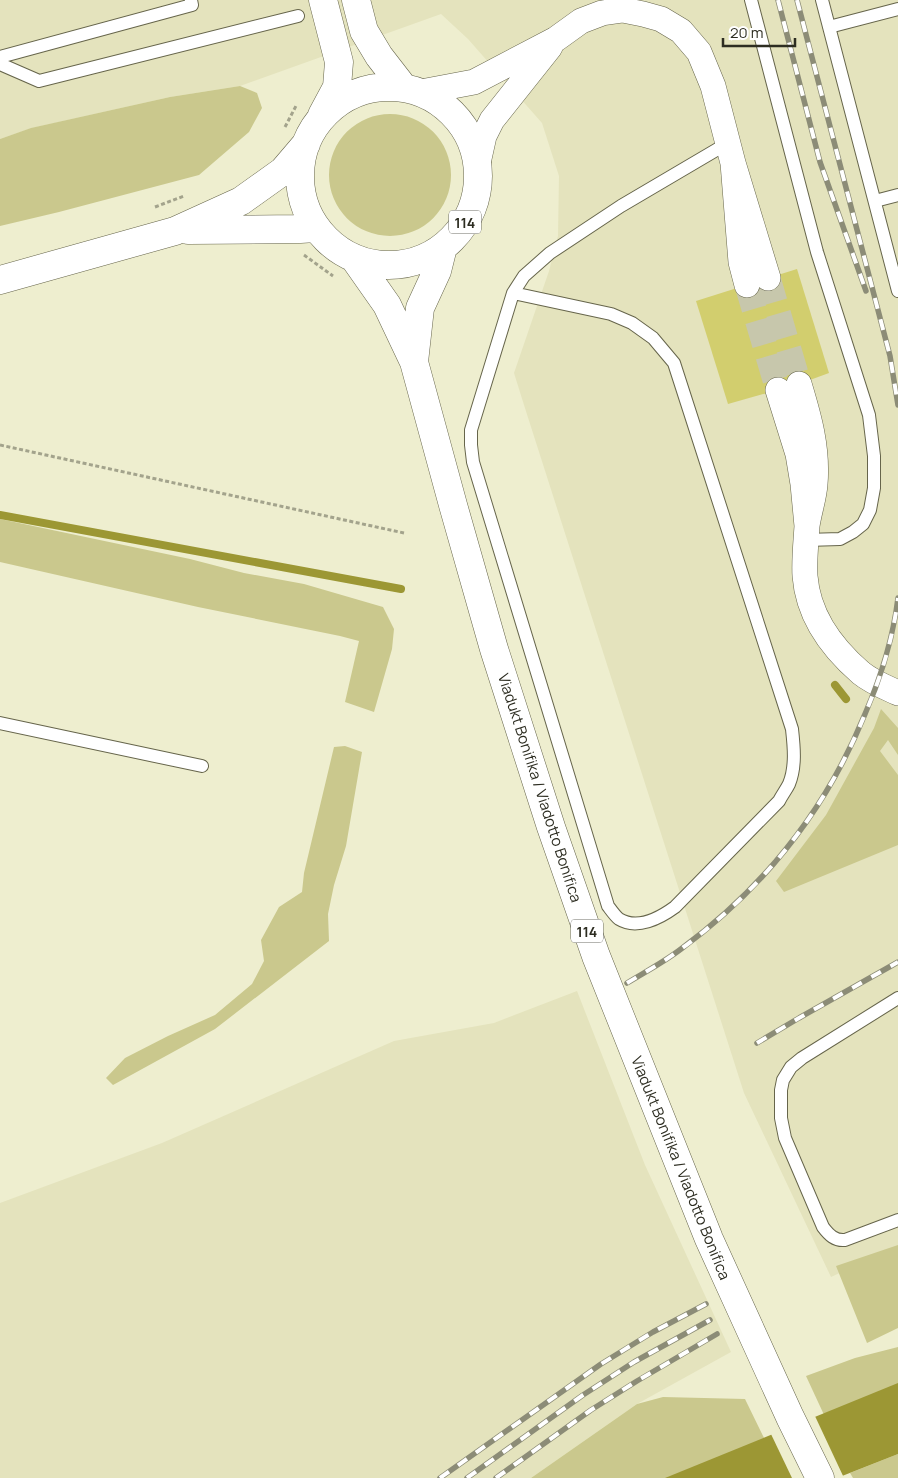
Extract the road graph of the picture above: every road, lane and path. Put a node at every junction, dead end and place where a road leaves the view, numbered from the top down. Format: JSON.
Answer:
{"nodes":[{"id":1,"x":191,"y":0,"type":"edge"},
{"id":2,"x":323,"y":0,"type":"edge"},
{"id":3,"x":356,"y":0,"type":"edge"},
{"id":4,"x":751,"y":0,"type":"edge"},
{"id":5,"x":822,"y":0,"type":"edge"},
{"id":6,"x":898,"y":9,"type":"edge"},
{"id":7,"x":298,"y":16,"type":"dead end"},
{"id":8,"x":829,"y":27,"type":"junction"},
{"id":9,"x":556,"y":39,"type":"junction"},
{"id":10,"x":0,"y":57,"type":"edge"},
{"id":11,"x":0,"y":64,"type":"edge"},
{"id":12,"x":412,"y":90,"type":"junction"},
{"id":13,"x":298,"y":103,"type":"dead end"},
{"id":14,"x":321,"y":118,"type":"junction"},
{"id":15,"x":294,"y":138,"type":"junction"},
{"id":16,"x":731,"y":153,"type":"junction"},
{"id":17,"x":478,"y":163,"type":"junction"},
{"id":18,"x":898,"y":195,"type":"edge"},
{"id":19,"x":875,"y":201,"type":"junction"},
{"id":20,"x":316,"y":228,"type":"junction"},
{"id":21,"x":175,"y":231,"type":"junction"},
{"id":22,"x":442,"y":248,"type":"junction"},
{"id":23,"x":299,"y":252,"type":"dead end"},
{"id":24,"x":354,"y":258,"type":"junction"},
{"id":25,"x":334,"y":277,"type":"dead end"},
{"id":26,"x":0,"y":280,"type":"edge"},
{"id":27,"x":757,"y":281,"type":"tunnel mouth"},
{"id":28,"x":898,"y":291,"type":"edge"},
{"id":29,"x":513,"y":293,"type":"junction"},
{"id":30,"x":414,"y":362,"type":"junction"},
{"id":31,"x":788,"y":387,"type":"tunnel mouth"},
{"id":32,"x":0,"y":445,"type":"edge"},
{"id":33,"x":404,"y":533,"type":"dead end"},
{"id":34,"x":806,"y":533,"type":"junction"},
{"id":35,"x":898,"y":693,"type":"edge"},
{"id":36,"x":0,"y":722,"type":"edge"},
{"id":37,"x":202,"y":766,"type":"dead end"},
{"id":38,"x":898,"y":998,"type":"edge"},
{"id":39,"x":898,"y":1220,"type":"edge"},
{"id":40,"x":820,"y":1478,"type":"edge"}],
"edges":[{"from":1,"to":10,"type":"lane"},
{"from":2,"to":14,"type":"main road","number":"114"},
{"from":3,"to":12,"type":"main road","number":"114"},
{"from":4,"to":34,"type":"lane"},
{"from":5,"to":8,"type":"lane"},
{"from":6,"to":8,"type":"lane"},
{"from":7,"to":11,"type":"lane"},
{"from":8,"to":19,"type":"lane"},
{"from":9,"to":12,"type":"street"},
{"from":9,"to":16,"type":"street"},
{"from":9,"to":17,"type":"street"},
{"from":12,"to":14,"type":"main road","number":"114"},
{"from":12,"to":17,"type":"main road","number":"114"},
{"from":13,"to":15,"type":"path"},
{"from":14,"to":15,"type":"main road","number":"114"},
{"from":15,"to":20,"type":"main road","number":"114"},
{"from":15,"to":21,"type":"main road","number":"114"},
{"from":16,"to":27,"type":"street"},
{"from":16,"to":29,"type":"lane"},
{"from":17,"to":22,"type":"main road","number":"114"},
{"from":18,"to":19,"type":"lane"},
{"from":19,"to":28,"type":"lane"},
{"from":20,"to":21,"type":"main road","number":"114"},
{"from":20,"to":24,"type":"main road","number":"114"},
{"from":21,"to":26,"type":"main road","number":"114"},
{"from":22,"to":24,"type":"main road","number":"114"},
{"from":22,"to":30,"type":"main road","number":"114"},
{"from":23,"to":25,"type":"path"},
{"from":24,"to":30,"type":"main road","number":"114"},
{"from":29,"to":29,"type":"lane"},
{"from":30,"to":40,"type":"main road","name":"Viadukt Bonifika / Viadotto Bonifica","number":"114"},
{"from":31,"to":34,"type":"street"},
{"from":32,"to":33,"type":"path"},
{"from":34,"to":35,"type":"street"},
{"from":36,"to":37,"type":"lane"},
{"from":38,"to":39,"type":"lane"}]}
